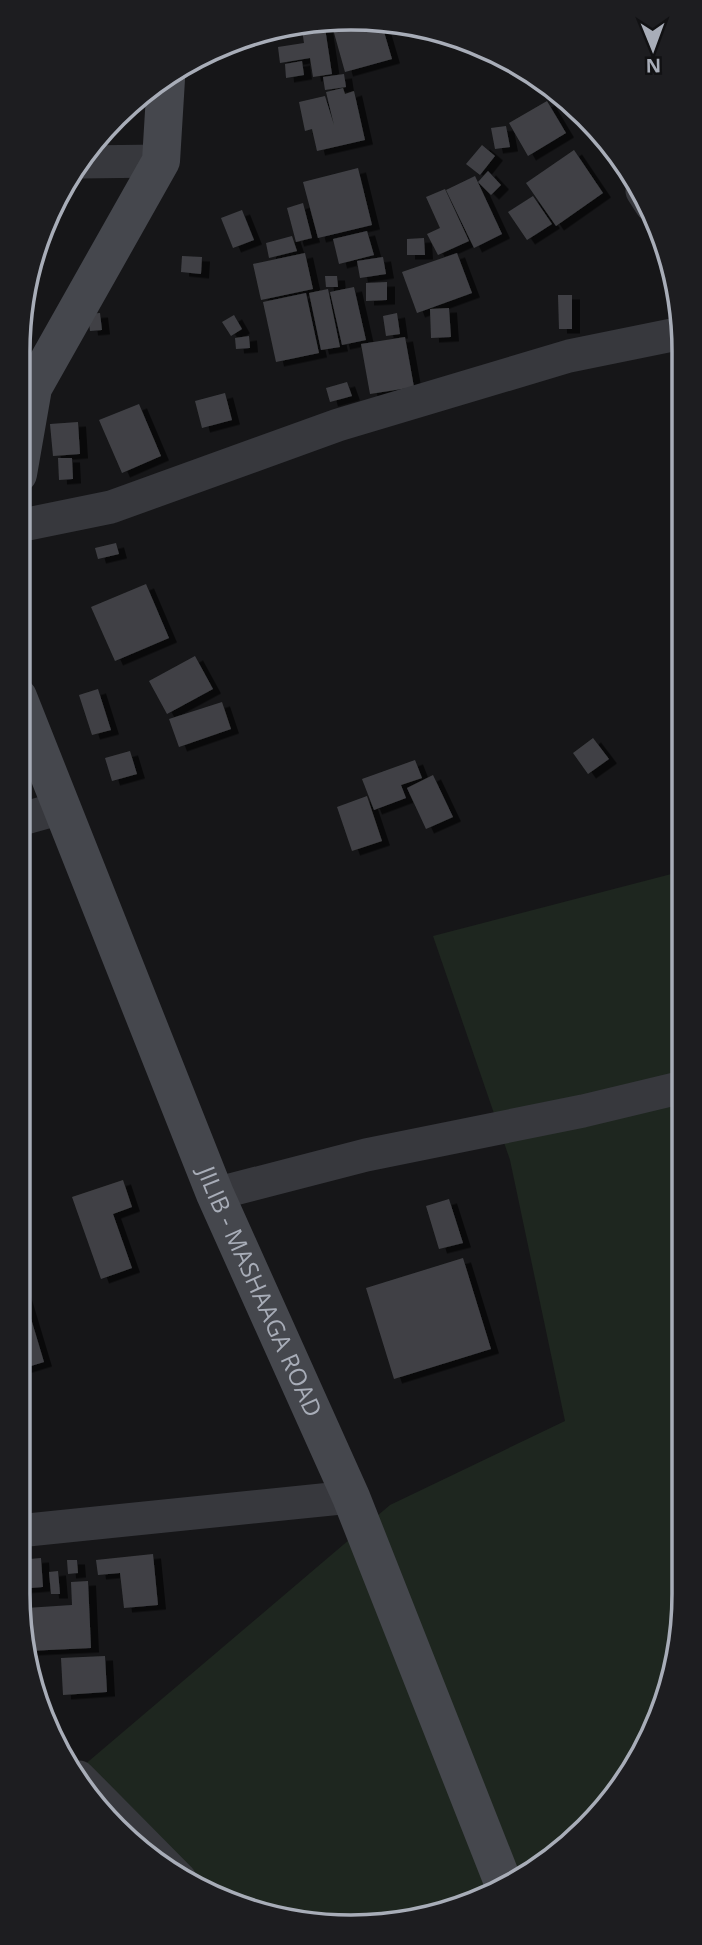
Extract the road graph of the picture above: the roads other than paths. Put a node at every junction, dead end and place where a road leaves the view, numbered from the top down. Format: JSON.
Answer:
{"nodes":[{"id":1,"x":165,"y":89,"type":"edge"},
{"id":2,"x":161,"y":161,"type":"junction"},
{"id":3,"x":91,"y":162,"type":"edge"},
{"id":4,"x":672,"y":335,"type":"edge"},
{"id":5,"x":30,"y":395,"type":"edge"},
{"id":6,"x":30,"y":524,"type":"edge"},
{"id":7,"x":30,"y":728,"type":"edge"},
{"id":8,"x":61,"y":808,"type":"junction"},
{"id":9,"x":30,"y":817,"type":"edge"},
{"id":10,"x":672,"y":1090,"type":"edge"},
{"id":11,"x":215,"y":1194,"type":"junction"},
{"id":12,"x":351,"y":1497,"type":"junction"},
{"id":13,"x":30,"y":1530,"type":"edge"},
{"id":14,"x":501,"y":1878,"type":"edge"}],
"edges":[{"from":1,"to":2,"type":"main road"},
{"from":2,"to":3,"type":"street"},
{"from":2,"to":5,"type":"main road"},
{"from":4,"to":6,"type":"street"},
{"from":7,"to":8,"type":"main road","name":"JILIB - MASHAAGA ROAD"},
{"from":8,"to":9,"type":"street"},
{"from":8,"to":11,"type":"main road","name":"JILIB - MASHAAGA ROAD"},
{"from":10,"to":11,"type":"street"},
{"from":11,"to":12,"type":"main road","name":"JILIB - MASHAAGA ROAD"},
{"from":12,"to":13,"type":"street"},
{"from":12,"to":14,"type":"main road","name":"JILIB - MASHAAGA ROAD"}]}
